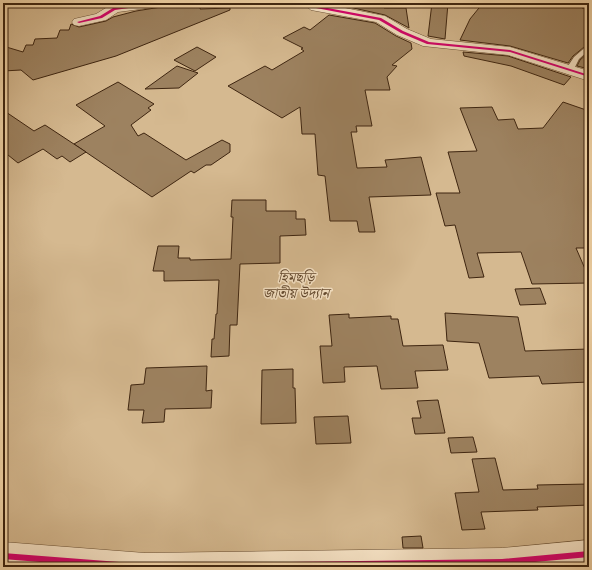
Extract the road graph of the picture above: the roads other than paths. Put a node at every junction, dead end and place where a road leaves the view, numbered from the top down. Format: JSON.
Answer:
{"nodes":[{"id":1,"x":156,"y":3,"type":"edge"},
{"id":2,"x":313,"y":3,"type":"edge"},
{"id":3,"x":355,"y":9,"type":"edge"},
{"id":4,"x":79,"y":22,"type":"dead end"},
{"id":5,"x":589,"y":46,"type":"edge"},
{"id":6,"x":570,"y":69,"type":"junction"},
{"id":7,"x":589,"y":76,"type":"edge"},
{"id":8,"x":589,"y":554,"type":"edge"},
{"id":9,"x":3,"y":556,"type":"edge"}],
"edges":[{"from":1,"to":4,"type":"street"},
{"from":2,"to":3,"type":"street"},
{"from":3,"to":6,"type":"street"},
{"from":5,"to":6,"type":"lane"},
{"from":6,"to":7,"type":"street"},
{"from":8,"to":9,"type":"street"}]}
